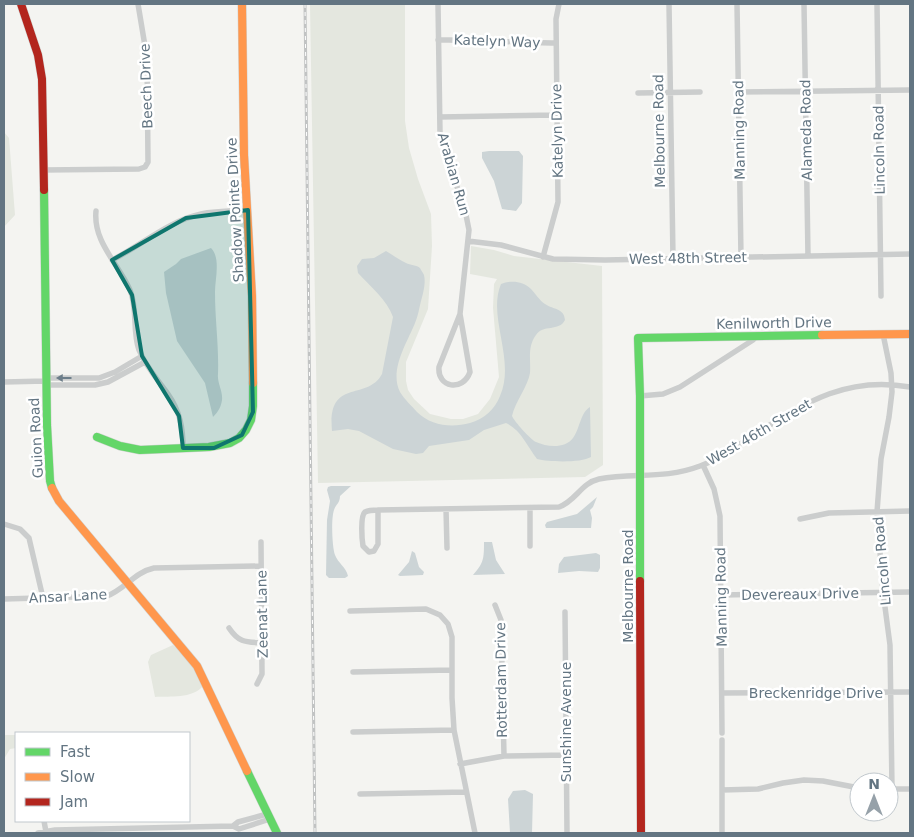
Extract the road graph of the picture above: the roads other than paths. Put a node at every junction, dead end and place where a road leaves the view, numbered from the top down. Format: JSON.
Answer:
{"nodes":[{"id":1,"x":21,"y":4,"type":"edge"},
{"id":2,"x":138,"y":4,"type":"edge"},
{"id":3,"x":242,"y":4,"type":"edge"},
{"id":4,"x":438,"y":4,"type":"edge"},
{"id":5,"x":558,"y":4,"type":"edge"},
{"id":6,"x":669,"y":4,"type":"edge"},
{"id":7,"x":737,"y":4,"type":"edge"},
{"id":8,"x":804,"y":4,"type":"edge"},
{"id":9,"x":877,"y":4,"type":"edge"},
{"id":10,"x":438,"y":40,"type":"junction"},
{"id":11,"x":556,"y":43,"type":"junction"},
{"id":12,"x":878,"y":90,"type":"junction"},
{"id":13,"x":910,"y":90,"type":"edge"},
{"id":14,"x":806,"y":91,"type":"junction"},
{"id":15,"x":700,"y":92,"type":"dead end"},
{"id":16,"x":738,"y":92,"type":"junction"},
{"id":17,"x":638,"y":93,"type":"dead end"},
{"id":18,"x":671,"y":93,"type":"junction"},
{"id":19,"x":557,"y":115,"type":"junction"},
{"id":20,"x":440,"y":117,"type":"junction"},
{"id":21,"x":43,"y":170,"type":"junction"},
{"id":22,"x":248,"y":210,"type":"junction"},
{"id":23,"x":96,"y":211,"type":"dead end"},
{"id":24,"x":468,"y":241,"type":"junction"},
{"id":25,"x":880,"y":254,"type":"junction"},
{"id":26,"x":910,"y":254,"type":"edge"},
{"id":27,"x":808,"y":256,"type":"junction"},
{"id":28,"x":543,"y":257,"type":"junction"},
{"id":29,"x":741,"y":257,"type":"junction"},
{"id":30,"x":673,"y":258,"type":"junction"},
{"id":31,"x":112,"y":260,"type":"junction"},
{"id":32,"x":881,"y":296,"type":"dead end"},
{"id":33,"x":460,"y":314,"type":"junction"},
{"id":34,"x":883,"y":334,"type":"junction"},
{"id":35,"x":910,"y":334,"type":"edge"},
{"id":36,"x":757,"y":335,"type":"junction"},
{"id":37,"x":638,"y":338,"type":"joint"},
{"id":38,"x":144,"y":359,"type":"junction"},
{"id":39,"x":4,"y":382,"type":"edge"},
{"id":40,"x":46,"y":382,"type":"junction"},
{"id":41,"x":892,"y":385,"type":"junction"},
{"id":42,"x":910,"y":387,"type":"edge"},
{"id":43,"x":640,"y":396,"type":"junction"},
{"id":44,"x":97,"y":438,"type":"dead end"},
{"id":45,"x":183,"y":448,"type":"junction"},
{"id":46,"x":703,"y":465,"type":"junction"},
{"id":47,"x":640,"y":477,"type":"junction"},
{"id":48,"x":530,"y":508,"type":"junction"},
{"id":49,"x":446,"y":509,"type":"junction"},
{"id":50,"x":378,"y":510,"type":"junction"},
{"id":51,"x":910,"y":511,"type":"edge"},
{"id":52,"x":877,"y":512,"type":"junction"},
{"id":53,"x":800,"y":519,"type":"dead end"},
{"id":54,"x":4,"y":524,"type":"edge"},
{"id":55,"x":261,"y":542,"type":"dead end"},
{"id":56,"x":530,"y":546,"type":"dead end"},
{"id":57,"x":447,"y":548,"type":"dead end"},
{"id":58,"x":262,"y":566,"type":"junction"},
{"id":59,"x":128,"y":582,"type":"junction"},
{"id":60,"x":883,"y":592,"type":"junction"},
{"id":61,"x":910,"y":592,"type":"edge"},
{"id":62,"x":721,"y":595,"type":"junction"},
{"id":63,"x":43,"y":598,"type":"junction"},
{"id":64,"x":4,"y":599,"type":"edge"},
{"id":65,"x":495,"y":605,"type":"dead end"},
{"id":66,"x":350,"y":611,"type":"dead end"},
{"id":67,"x":566,"y":612,"type":"dead end"},
{"id":68,"x":229,"y":628,"type":"dead end"},
{"id":69,"x":263,"y":643,"type":"junction"},
{"id":70,"x":452,"y":670,"type":"junction"},
{"id":71,"x":353,"y":672,"type":"dead end"},
{"id":72,"x":257,"y":684,"type":"dead end"},
{"id":73,"x":891,"y":692,"type":"junction"},
{"id":74,"x":910,"y":692,"type":"edge"},
{"id":75,"x":722,"y":693,"type":"junction"},
{"id":76,"x":454,"y":730,"type":"junction"},
{"id":77,"x":353,"y":732,"type":"dead end"},
{"id":78,"x":567,"y":755,"type":"junction"},
{"id":79,"x":504,"y":756,"type":"junction"},
{"id":80,"x":460,"y":764,"type":"junction"},
{"id":81,"x":890,"y":772,"type":"edge"},
{"id":82,"x":849,"y":786,"type":"edge"},
{"id":83,"x":722,"y":790,"type":"junction"},
{"id":84,"x":466,"y":792,"type":"junction"},
{"id":85,"x":360,"y":794,"type":"dead end"},
{"id":86,"x":269,"y":816,"type":"junction"},
{"id":87,"x":44,"y":822,"type":"edge"},
{"id":88,"x":46,"y":832,"type":"junction"},
{"id":89,"x":38,"y":833,"type":"edge"},
{"id":90,"x":277,"y":833,"type":"edge"},
{"id":91,"x":475,"y":833,"type":"edge"},
{"id":92,"x":567,"y":833,"type":"edge"},
{"id":93,"x":641,"y":833,"type":"edge"},
{"id":94,"x":722,"y":833,"type":"edge"}],
"edges":[{"from":1,"to":21,"type":"street","name":"Guion Road"},
{"from":2,"to":21,"type":"street","name":"Beech Drive"},
{"from":3,"to":22,"type":"street","name":"Shadow Pointe Drive"},
{"from":4,"to":10,"type":"street","name":"Arabian Run"},
{"from":5,"to":11,"type":"street","name":"Katelyn Drive"},
{"from":6,"to":18,"type":"street","name":"Melbourne Road"},
{"from":7,"to":16,"type":"street","name":"Manning Road"},
{"from":8,"to":14,"type":"street","name":"Alameda Road"},
{"from":9,"to":12,"type":"street","name":"Lincoln Road"},
{"from":10,"to":11,"type":"street","name":"Katelyn Way"},
{"from":10,"to":20,"type":"street","name":"Arabian Run"},
{"from":11,"to":19,"type":"street","name":"Katelyn Drive"},
{"from":12,"to":13,"type":"street"},
{"from":12,"to":14,"type":"street"},
{"from":12,"to":25,"type":"street","name":"Lincoln Road"},
{"from":14,"to":16,"type":"street"},
{"from":14,"to":27,"type":"street","name":"Alameda Road"},
{"from":15,"to":18,"type":"street"},
{"from":16,"to":29,"type":"street","name":"Manning Road"},
{"from":17,"to":18,"type":"street"},
{"from":18,"to":30,"type":"street","name":"Melbourne Road"},
{"from":19,"to":20,"type":"street"},
{"from":19,"to":28,"type":"street","name":"Katelyn Drive"},
{"from":20,"to":24,"type":"street","name":"Arabian Run"},
{"from":21,"to":40,"type":"street","name":"Guion Road"},
{"from":22,"to":31,"type":"street"},
{"from":22,"to":45,"type":"street","name":"Shadow Pointe Drive"},
{"from":23,"to":31,"type":"street"},
{"from":24,"to":28,"type":"street","name":"West 48th Street"},
{"from":24,"to":33,"type":"street","name":"Arabian Run"},
{"from":25,"to":26,"type":"street","name":"West 48th Street"},
{"from":25,"to":27,"type":"street","name":"West 48th Street"},
{"from":25,"to":32,"type":"street","name":"Lincoln Road"},
{"from":27,"to":29,"type":"street","name":"West 48th Street"},
{"from":28,"to":30,"type":"street","name":"West 48th Street"},
{"from":29,"to":30,"type":"street","name":"West 48th Street"},
{"from":31,"to":38,"type":"street"},
{"from":33,"to":33,"type":"street","name":"Arabian Run"},
{"from":34,"to":35,"type":"street","name":"Kenilworth Drive"},
{"from":34,"to":36,"type":"street","name":"Kenilworth Drive"},
{"from":34,"to":41,"type":"street","name":"Lincoln Road"},
{"from":36,"to":37,"type":"street","name":"Kenilworth Drive"},
{"from":36,"to":43,"type":"street"},
{"from":37,"to":43,"type":"street","name":"Melbourne Road"},
{"from":38,"to":40,"type":"street"},
{"from":38,"to":45,"type":"street"},
{"from":39,"to":40,"type":"street"},
{"from":40,"to":59,"type":"street","name":"Guion Road"},
{"from":41,"to":42,"type":"street","name":"West 46th Street"},
{"from":41,"to":46,"type":"street","name":"West 46th Street"},
{"from":41,"to":52,"type":"street","name":"Lincoln Road"},
{"from":43,"to":47,"type":"street","name":"Melbourne Road"},
{"from":44,"to":45,"type":"street"},
{"from":46,"to":47,"type":"street","name":"West 46th Street"},
{"from":46,"to":62,"type":"street","name":"Manning Road"},
{"from":47,"to":48,"type":"street","name":"West 46th Street"},
{"from":47,"to":93,"type":"street","name":"Melbourne Road"},
{"from":48,"to":49,"type":"street","name":"West 46th Street"},
{"from":48,"to":56,"type":"street"},
{"from":49,"to":50,"type":"street","name":"West 46th Street"},
{"from":49,"to":57,"type":"street"},
{"from":50,"to":50,"type":"street"},
{"from":51,"to":52,"type":"street"},
{"from":52,"to":53,"type":"street"},
{"from":52,"to":60,"type":"street","name":"Lincoln Road"},
{"from":54,"to":63,"type":"street"},
{"from":55,"to":58,"type":"street","name":"Zeenat Lane"},
{"from":58,"to":59,"type":"street","name":"Ansar Lane"},
{"from":58,"to":69,"type":"street","name":"Zeenat Lane"},
{"from":59,"to":63,"type":"street","name":"Ansar Lane"},
{"from":59,"to":86,"type":"street","name":"Guion Road"},
{"from":60,"to":61,"type":"street","name":"Devereaux Drive"},
{"from":60,"to":62,"type":"street","name":"Devereaux Drive"},
{"from":60,"to":73,"type":"street","name":"Lincoln Road"},
{"from":62,"to":75,"type":"street","name":"Manning Road"},
{"from":63,"to":64,"type":"street","name":"Ansar Lane"},
{"from":65,"to":79,"type":"street","name":"Rotterdam Drive"},
{"from":66,"to":70,"type":"street"},
{"from":67,"to":78,"type":"street","name":"Sunshine Avenue"},
{"from":68,"to":69,"type":"street"},
{"from":69,"to":72,"type":"street","name":"Zeenat Lane"},
{"from":70,"to":71,"type":"street"},
{"from":70,"to":76,"type":"street"},
{"from":73,"to":74,"type":"street","name":"Breckenridge Drive"},
{"from":73,"to":75,"type":"street","name":"Breckenridge Drive"},
{"from":73,"to":81,"type":"street","name":"Lincoln Road"},
{"from":75,"to":83,"type":"street","name":"Manning Road"},
{"from":76,"to":77,"type":"street"},
{"from":76,"to":80,"type":"street"},
{"from":78,"to":79,"type":"street"},
{"from":78,"to":92,"type":"street","name":"Sunshine Avenue"},
{"from":79,"to":80,"type":"street"},
{"from":80,"to":84,"type":"street"},
{"from":82,"to":83,"type":"street"},
{"from":83,"to":94,"type":"street","name":"Manning Road"},
{"from":84,"to":85,"type":"street"},
{"from":84,"to":91,"type":"street"},
{"from":86,"to":88,"type":"street"},
{"from":86,"to":90,"type":"street","name":"Guion Road"},
{"from":87,"to":88,"type":"street"},
{"from":88,"to":89,"type":"street"}]}
